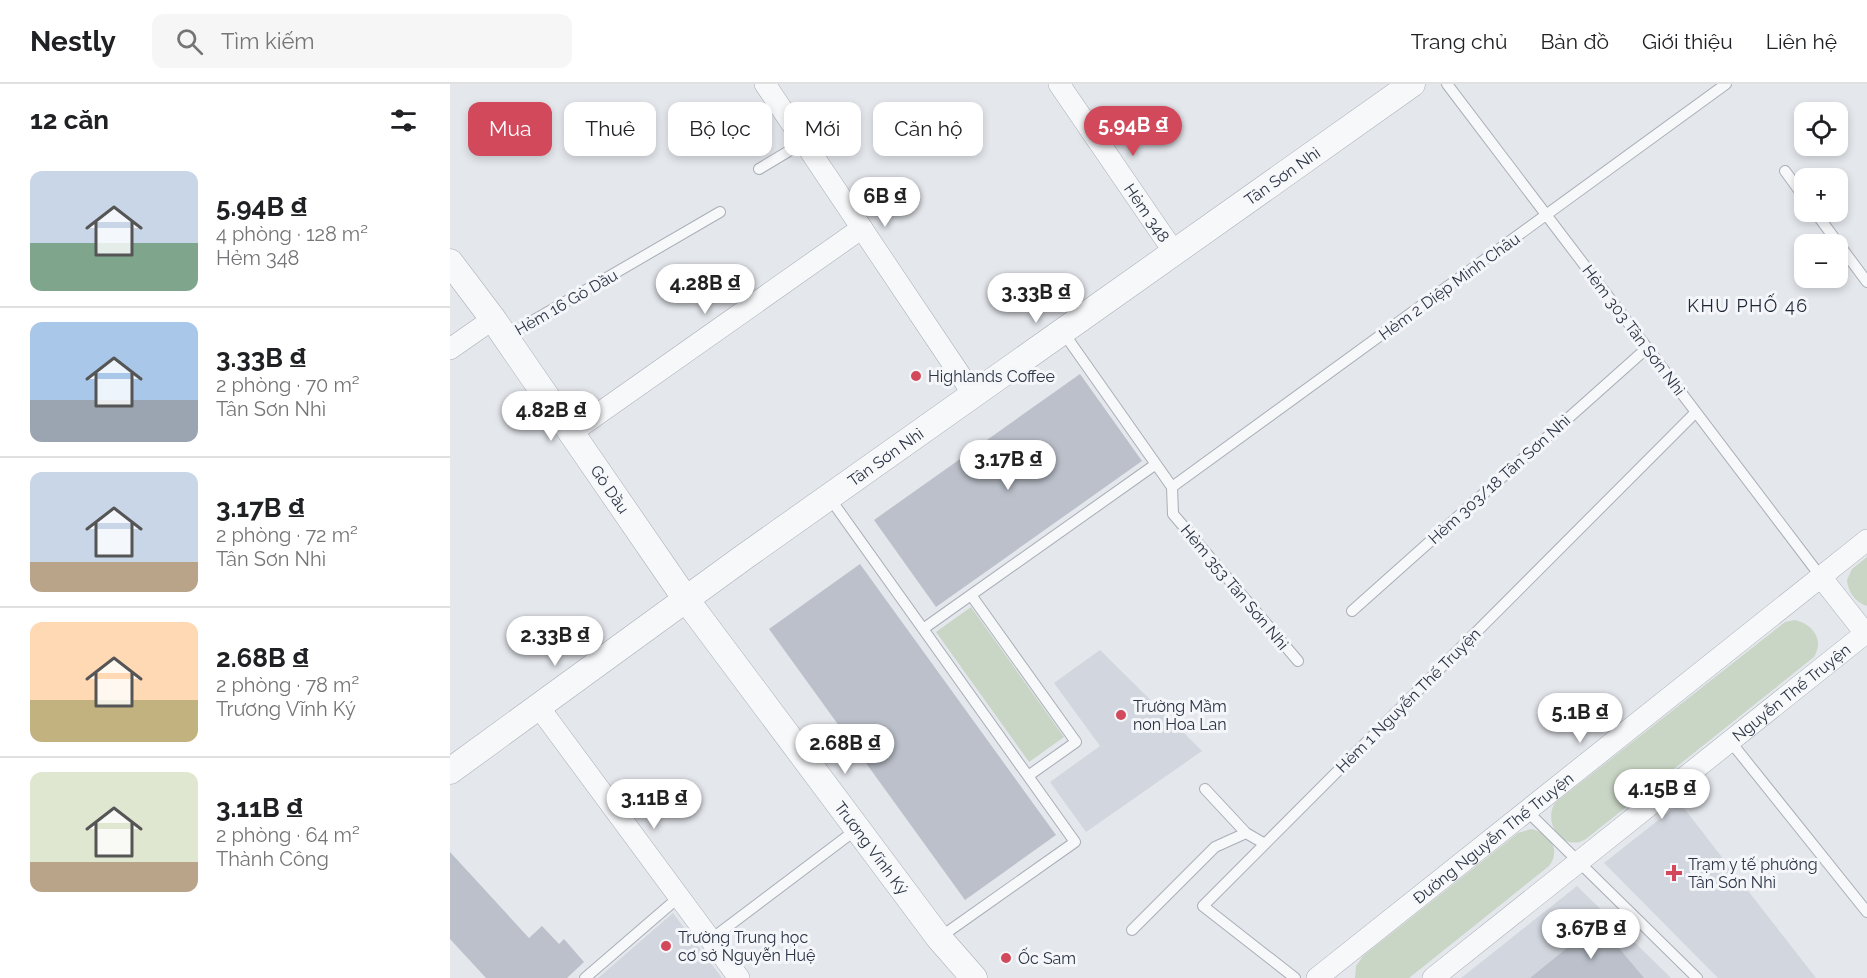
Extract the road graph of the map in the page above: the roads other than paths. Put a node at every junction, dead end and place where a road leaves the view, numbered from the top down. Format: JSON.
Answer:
{"nodes":[{"id":1,"x":1059,"y":84,"type":"edge"},
{"id":2,"x":1412,"y":84,"type":"edge"},
{"id":3,"x":1447,"y":84,"type":"edge"},
{"id":4,"x":1726,"y":84,"type":"edge"},
{"id":5,"x":768,"y":85,"type":"edge"},
{"id":6,"x":1712,"y":88,"type":"edge"},
{"id":7,"x":784,"y":110,"type":"edge"},
{"id":8,"x":784,"y":154,"type":"edge"},
{"id":9,"x":813,"y":156,"type":"edge"},
{"id":10,"x":759,"y":169,"type":"dead end"},
{"id":11,"x":1785,"y":171,"type":"dead end"},
{"id":12,"x":1794,"y":183,"type":"edge"},
{"id":13,"x":720,"y":212,"type":"dead end"},
{"id":14,"x":1546,"y":215,"type":"junction"},
{"id":15,"x":1822,"y":222,"type":"edge"},
{"id":16,"x":862,"y":228,"type":"junction"},
{"id":17,"x":1174,"y":252,"type":"junction"},
{"id":18,"x":450,"y":262,"type":"edge"},
{"id":19,"x":1867,"y":282,"type":"edge"},
{"id":20,"x":499,"y":328,"type":"junction"},
{"id":21,"x":1063,"y":332,"type":"junction"},
{"id":22,"x":1647,"y":348,"type":"junction"},
{"id":23,"x":450,"y":349,"type":"edge"},
{"id":24,"x":973,"y":394,"type":"junction"},
{"id":25,"x":1696,"y":412,"type":"junction"},
{"id":26,"x":570,"y":433,"type":"junction"},
{"id":27,"x":1156,"y":464,"type":"junction"},
{"id":28,"x":1172,"y":487,"type":"junction"},
{"id":29,"x":828,"y":497,"type":"junction"},
{"id":30,"x":1867,"y":540,"type":"edge"},
{"id":31,"x":1821,"y":577,"type":"junction"},
{"id":32,"x":971,"y":595,"type":"junction"},
{"id":33,"x":685,"y":598,"type":"junction"},
{"id":34,"x":1352,"y":611,"type":"dead end"},
{"id":35,"x":923,"y":629,"type":"junction"},
{"id":36,"x":1866,"y":634,"type":"edge"},
{"id":37,"x":1298,"y":661,"type":"dead end"},
{"id":38,"x":538,"y":706,"type":"junction"},
{"id":39,"x":1730,"y":741,"type":"junction"},
{"id":40,"x":450,"y":771,"type":"edge"},
{"id":41,"x":1029,"y":776,"type":"junction"},
{"id":42,"x":1205,"y":789,"type":"dead end"},
{"id":43,"x":1527,"y":811,"type":"junction"},
{"id":44,"x":857,"y":829,"type":"junction"},
{"id":45,"x":1246,"y":833,"type":"junction"},
{"id":46,"x":1265,"y":844,"type":"junction"},
{"id":47,"x":1579,"y":861,"type":"junction"},
{"id":48,"x":679,"y":897,"type":"junction"},
{"id":49,"x":1867,"y":912,"type":"edge"},
{"id":50,"x":1132,"y":930,"type":"dead end"},
{"id":51,"x":939,"y":938,"type":"junction"},
{"id":52,"x":710,"y":940,"type":"junction"},
{"id":53,"x":585,"y":978,"type":"edge"},
{"id":54,"x":739,"y":978,"type":"edge"},
{"id":55,"x":974,"y":978,"type":"edge"},
{"id":56,"x":1295,"y":978,"type":"edge"},
{"id":57,"x":1317,"y":978,"type":"edge"},
{"id":58,"x":1433,"y":978,"type":"edge"},
{"id":59,"x":1697,"y":978,"type":"edge"}],
"edges":[{"from":1,"to":17,"type":"street","name":"Hẻm 348"},
{"from":2,"to":17,"type":"street","name":"Tân Sơn Nhì"},
{"from":3,"to":14,"type":"lane","name":"Hẻm 303 Tân Sơn Nhì"},
{"from":4,"to":6,"type":"lane","name":"Hẻm 2 Diệp Minh Châu"},
{"from":5,"to":7,"type":"street"},
{"from":6,"to":14,"type":"lane","name":"Hẻm 2 Diệp Minh Châu"},
{"from":8,"to":10,"type":"lane"},
{"from":9,"to":16,"type":"street"},
{"from":11,"to":12,"type":"lane"},
{"from":13,"to":20,"type":"lane","name":"Hẻm 16 Gò Dầu"},
{"from":14,"to":22,"type":"lane","name":"Hẻm 303 Tân Sơn Nhì"},
{"from":14,"to":28,"type":"lane","name":"Hẻm 2 Diệp Minh Châu"},
{"from":15,"to":19,"type":"lane"},
{"from":16,"to":24,"type":"street"},
{"from":16,"to":26,"type":"street"},
{"from":17,"to":21,"type":"street","name":"Tân Sơn Nhì"},
{"from":18,"to":20,"type":"street","name":"Gò Dầu"},
{"from":20,"to":23,"type":"street"},
{"from":20,"to":26,"type":"street","name":"Gò Dầu"},
{"from":21,"to":24,"type":"street","name":"Tân Sơn Nhì"},
{"from":21,"to":27,"type":"lane","name":"Hẻm 353 Tân Sơn Nhì"},
{"from":22,"to":25,"type":"lane","name":"Hẻm 303 Tân Sơn Nhì"},
{"from":22,"to":34,"type":"lane","name":"Hẻm 303/18 Tân Sơn Nhì"},
{"from":24,"to":29,"type":"street","name":"Tân Sơn Nhì"},
{"from":25,"to":31,"type":"lane","name":"Hẻm 303 Tân Sơn Nhì"},
{"from":25,"to":46,"type":"lane","name":"Hẻm 1 Nguyễn Thế Truyện"},
{"from":26,"to":33,"type":"street","name":"Gò Dầu"},
{"from":27,"to":28,"type":"lane","name":"Hẻm 353 Tân Sơn Nhì"},
{"from":27,"to":32,"type":"lane"},
{"from":28,"to":37,"type":"lane","name":"Hẻm 353 Tân Sơn Nhì"},
{"from":29,"to":33,"type":"street","name":"Tân Sơn Nhì"},
{"from":29,"to":35,"type":"lane"},
{"from":30,"to":31,"type":"street","name":"Đường Nguyễn Thế Truyện"},
{"from":31,"to":36,"type":"street"},
{"from":31,"to":43,"type":"street","name":"Đường Nguyễn Thế Truyện"},
{"from":32,"to":35,"type":"lane"},
{"from":32,"to":41,"type":"lane"},
{"from":33,"to":38,"type":"street","name":"Tân Sơn Nhì"},
{"from":33,"to":44,"type":"street","name":"Trương Vĩnh Ký"},
{"from":35,"to":41,"type":"lane"},
{"from":36,"to":39,"type":"street","name":"Nguyễn Thế Truyện"},
{"from":38,"to":40,"type":"street","name":"Tân Sơn Nhì"},
{"from":38,"to":48,"type":"street"},
{"from":39,"to":47,"type":"street","name":"Nguyễn Thế Truyện"},
{"from":39,"to":49,"type":"lane"},
{"from":41,"to":51,"type":"lane"},
{"from":42,"to":45,"type":"lane"},
{"from":43,"to":47,"type":"lane"},
{"from":43,"to":57,"type":"street","name":"Đường Nguyễn Thế Truyện"},
{"from":44,"to":51,"type":"street","name":"Trương Vĩnh Ký"},
{"from":44,"to":52,"type":"lane"},
{"from":45,"to":46,"type":"lane"},
{"from":45,"to":50,"type":"lane"},
{"from":46,"to":56,"type":"lane","name":"Hẻm 1 Nguyễn Thế Truyện"},
{"from":47,"to":58,"type":"street","name":"Nguyễn Thế Truyện"},
{"from":47,"to":59,"type":"lane"},
{"from":48,"to":52,"type":"street"},
{"from":48,"to":53,"type":"lane"},
{"from":51,"to":55,"type":"street","name":"Trương Vĩnh Ký"},
{"from":52,"to":54,"type":"street"}]}
